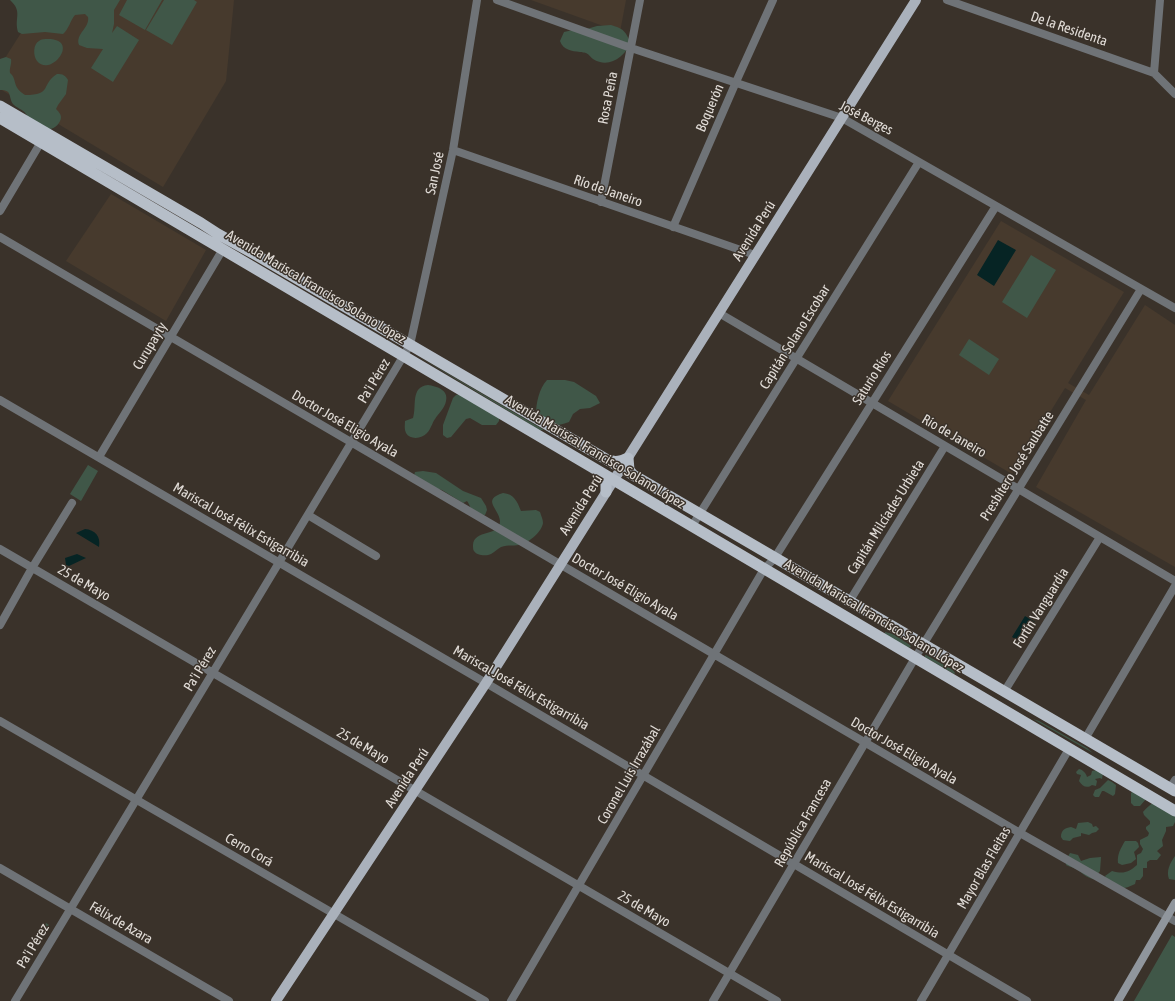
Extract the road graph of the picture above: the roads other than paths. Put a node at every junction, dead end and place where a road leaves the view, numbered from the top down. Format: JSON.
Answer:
{"nodes":[{"id":1,"x":477,"y":0,"type":"edge"},
{"id":2,"x":497,"y":0,"type":"edge"},
{"id":3,"x":640,"y":0,"type":"edge"},
{"id":4,"x":773,"y":0,"type":"edge"},
{"id":5,"x":916,"y":0,"type":"edge"},
{"id":6,"x":946,"y":0,"type":"edge"},
{"id":7,"x":1160,"y":0,"type":"edge"},
{"id":8,"x":631,"y":48,"type":"junction"},
{"id":9,"x":1154,"y":73,"type":"junction"},
{"id":10,"x":736,"y":82,"type":"junction"},
{"id":11,"x":1175,"y":94,"type":"edge"},
{"id":12,"x":0,"y":106,"type":"edge"},
{"id":13,"x":0,"y":118,"type":"edge"},
{"id":14,"x":842,"y":118,"type":"junction"},
{"id":15,"x":41,"y":142,"type":"junction"},
{"id":16,"x":453,"y":150,"type":"junction"},
{"id":17,"x":919,"y":162,"type":"junction"},
{"id":18,"x":117,"y":174,"type":"junction"},
{"id":19,"x":600,"y":202,"type":"junction"},
{"id":20,"x":996,"y":206,"type":"junction"},
{"id":21,"x":0,"y":211,"type":"edge"},
{"id":22,"x":673,"y":227,"type":"junction"},
{"id":23,"x":0,"y":237,"type":"edge"},
{"id":24,"x":223,"y":249,"type":"junction"},
{"id":25,"x":755,"y":255,"type":"junction"},
{"id":26,"x":1141,"y":288,"type":"junction"},
{"id":27,"x":1175,"y":308,"type":"edge"},
{"id":28,"x":719,"y":313,"type":"junction"},
{"id":29,"x":170,"y":337,"type":"junction"},
{"id":30,"x":407,"y":351,"type":"junction"},
{"id":31,"x":797,"y":359,"type":"junction"},
{"id":32,"x":0,"y":400,"type":"edge"},
{"id":33,"x":872,"y":403,"type":"junction"},
{"id":34,"x":510,"y":419,"type":"junction"},
{"id":35,"x":352,"y":443,"type":"junction"},
{"id":36,"x":945,"y":446,"type":"junction"},
{"id":37,"x":99,"y":457,"type":"junction"},
{"id":38,"x":628,"y":458,"type":"junction"},
{"id":39,"x":606,"y":460,"type":"junction"},
{"id":40,"x":598,"y":471,"type":"junction"},
{"id":41,"x":618,"y":473,"type":"junction"},
{"id":42,"x":634,"y":476,"type":"junction"},
{"id":43,"x":628,"y":488,"type":"junction"},
{"id":44,"x":1018,"y":488,"type":"junction"},
{"id":45,"x":606,"y":492,"type":"junction"},
{"id":46,"x":72,"y":503,"type":"dead end"},
{"id":47,"x":308,"y":515,"type":"junction"},
{"id":48,"x":696,"y":520,"type":"junction"},
{"id":49,"x":1100,"y":537,"type":"junction"},
{"id":50,"x":0,"y":549,"type":"edge"},
{"id":51,"x":376,"y":556,"type":"dead end"},
{"id":52,"x":279,"y":563,"type":"junction"},
{"id":53,"x":769,"y":564,"type":"junction"},
{"id":54,"x":560,"y":565,"type":"junction"},
{"id":55,"x":32,"y":568,"type":"junction"},
{"id":56,"x":1175,"y":581,"type":"edge"},
{"id":57,"x":1175,"y":586,"type":"edge"},
{"id":58,"x":849,"y":602,"type":"junction"},
{"id":59,"x":0,"y":625,"type":"edge"},
{"id":60,"x":888,"y":625,"type":"junction"},
{"id":61,"x":922,"y":645,"type":"junction"},
{"id":62,"x":714,"y":655,"type":"junction"},
{"id":63,"x":914,"y":658,"type":"junction"},
{"id":64,"x":213,"y":673,"type":"junction"},
{"id":65,"x":486,"y":683,"type":"junction"},
{"id":66,"x":1004,"y":692,"type":"junction"},
{"id":67,"x":0,"y":721,"type":"edge"},
{"id":68,"x":1085,"y":739,"type":"junction"},
{"id":69,"x":865,"y":743,"type":"junction"},
{"id":70,"x":1069,"y":749,"type":"junction"},
{"id":71,"x":644,"y":775,"type":"junction"},
{"id":72,"x":1173,"y":786,"type":"edge"},
{"id":73,"x":415,"y":791,"type":"junction"},
{"id":74,"x":136,"y":800,"type":"junction"},
{"id":75,"x":1175,"y":811,"type":"edge"},
{"id":76,"x":1020,"y":833,"type":"junction"},
{"id":77,"x":794,"y":864,"type":"junction"},
{"id":78,"x":0,"y":868,"type":"edge"},
{"id":79,"x":579,"y":886,"type":"junction"},
{"id":80,"x":1175,"y":903,"type":"edge"},
{"id":81,"x":70,"y":909,"type":"junction"},
{"id":82,"x":335,"y":913,"type":"junction"},
{"id":83,"x":1167,"y":917,"type":"junction"},
{"id":84,"x":1175,"y":922,"type":"edge"},
{"id":85,"x":948,"y":955,"type":"junction"},
{"id":86,"x":729,"y":974,"type":"junction"},
{"id":87,"x":15,"y":1001,"type":"edge"},
{"id":88,"x":229,"y":1001,"type":"edge"},
{"id":89,"x":276,"y":1001,"type":"edge"},
{"id":90,"x":485,"y":1001,"type":"edge"},
{"id":91,"x":511,"y":1001,"type":"edge"},
{"id":92,"x":713,"y":1001,"type":"edge"},
{"id":93,"x":776,"y":1001,"type":"edge"},
{"id":94,"x":921,"y":1001,"type":"edge"},
{"id":95,"x":1027,"y":1001,"type":"edge"},
{"id":96,"x":1118,"y":1001,"type":"edge"}],
"edges":[{"from":1,"to":16,"type":"street","name":"San José"},
{"from":2,"to":8,"type":"street","name":"José Berges"},
{"from":3,"to":8,"type":"street","name":"Rosa Peña"},
{"from":4,"to":10,"type":"street","name":"Boquerón"},
{"from":5,"to":14,"type":"main road","name":"Avenida Perú"},
{"from":6,"to":9,"type":"street","name":"De la Residenta"},
{"from":7,"to":9,"type":"street"},
{"from":8,"to":10,"type":"street","name":"José Berges"},
{"from":8,"to":19,"type":"street","name":"Rosa Peña"},
{"from":9,"to":11,"type":"street","name":"De la Residenta"},
{"from":10,"to":14,"type":"street","name":"José Berges"},
{"from":10,"to":22,"type":"street","name":"Boquerón"},
{"from":12,"to":18,"type":"highway","name":"Avenida Mariscal Francisco Solano López"},
{"from":13,"to":15,"type":"highway","name":"Avenida Mariscal Francisco Solano López"},
{"from":14,"to":17,"type":"street","name":"José Berges"},
{"from":14,"to":25,"type":"main road","name":"Avenida Perú"},
{"from":15,"to":18,"type":"highway"},
{"from":15,"to":21,"type":"street"},
{"from":15,"to":24,"type":"highway","name":"Avenida Mariscal Francisco Solano López"},
{"from":16,"to":19,"type":"street","name":"Río de Janeiro"},
{"from":16,"to":30,"type":"street","name":"San José"},
{"from":17,"to":20,"type":"street","name":"José Berges"},
{"from":17,"to":31,"type":"street","name":"Capitán Solano Escobar"},
{"from":18,"to":30,"type":"highway","name":"Avenida Mariscal Francisco Solano López"},
{"from":19,"to":22,"type":"street","name":"Río de Janeiro"},
{"from":20,"to":26,"type":"street","name":"José Berges"},
{"from":20,"to":33,"type":"street","name":"Saturio Ríos"},
{"from":22,"to":25,"type":"street","name":"Río de Janeiro"},
{"from":23,"to":29,"type":"street","name":"Doctor José Eligio Ayala"},
{"from":24,"to":29,"type":"street","name":"Curupayty"},
{"from":24,"to":30,"type":"highway","name":"Avenida Mariscal Francisco Solano López"},
{"from":25,"to":28,"type":"main road","name":"Avenida Perú"},
{"from":26,"to":27,"type":"street","name":"José Berges"},
{"from":26,"to":44,"type":"street","name":"Presbítero José Saubatte"},
{"from":28,"to":31,"type":"street","name":"Río de Janeiro"},
{"from":28,"to":38,"type":"main road","name":"Avenida Perú"},
{"from":29,"to":35,"type":"street","name":"Doctor José Eligio Ayala"},
{"from":29,"to":37,"type":"street","name":"Curupayty"},
{"from":30,"to":34,"type":"highway","name":"Avenida Mariscal Francisco Solano López"},
{"from":30,"to":35,"type":"street","name":"Pa'i Pérez"},
{"from":30,"to":39,"type":"highway","name":"Avenida Mariscal Francisco Solano López"},
{"from":31,"to":33,"type":"street","name":"Río de Janeiro"},
{"from":31,"to":48,"type":"street","name":"Capitán Solano Escobar"},
{"from":32,"to":37,"type":"street","name":"Mariscal José Félix Estigarribia"},
{"from":33,"to":36,"type":"street","name":"Río de Janeiro"},
{"from":33,"to":53,"type":"street","name":"Saturio Ríos"},
{"from":34,"to":40,"type":"highway","name":"Avenida Mariscal Francisco Solano López"},
{"from":34,"to":41,"type":"highway"},
{"from":35,"to":47,"type":"street","name":"Pa'i Pérez"},
{"from":35,"to":54,"type":"street","name":"Doctor José Eligio Ayala"},
{"from":36,"to":44,"type":"street","name":"Río de Janeiro"},
{"from":36,"to":58,"type":"street","name":"Capitán Milcíades Urbieta"},
{"from":37,"to":52,"type":"street","name":"Mariscal José Félix Estigarribia"},
{"from":38,"to":39,"type":"highway"},
{"from":38,"to":41,"type":"main road","name":"Avenida Perú"},
{"from":38,"to":42,"type":"highway"},
{"from":39,"to":41,"type":"highway","name":"Avenida Mariscal Francisco Solano López"},
{"from":40,"to":41,"type":"highway","name":"Avenida Mariscal Francisco Solano López"},
{"from":40,"to":45,"type":"highway"},
{"from":41,"to":42,"type":"highway","name":"Avenida Mariscal Francisco Solano López"},
{"from":41,"to":43,"type":"highway","name":"Avenida Mariscal Francisco Solano López"},
{"from":41,"to":45,"type":"main road","name":"Avenida Perú"},
{"from":41,"to":48,"type":"highway"},
{"from":42,"to":48,"type":"highway","name":"Avenida Mariscal Francisco Solano López"},
{"from":43,"to":45,"type":"highway"},
{"from":43,"to":48,"type":"highway","name":"Avenida Mariscal Francisco Solano López"},
{"from":44,"to":49,"type":"street","name":"Río de Janeiro"},
{"from":44,"to":61,"type":"street","name":"Presbítero José Saubatte"},
{"from":45,"to":54,"type":"main road","name":"Avenida Perú"},
{"from":46,"to":55,"type":"street"},
{"from":47,"to":51,"type":"street"},
{"from":47,"to":52,"type":"street","name":"Pa'i Pérez"},
{"from":48,"to":53,"type":"highway","name":"Avenida Mariscal Francisco Solano López"},
{"from":48,"to":53,"type":"highway","name":"Avenida Mariscal Francisco Solano López"},
{"from":49,"to":56,"type":"street","name":"Río de Janeiro"},
{"from":49,"to":66,"type":"street","name":"Fortín Vanguardia"},
{"from":50,"to":55,"type":"street","name":"25 de Mayo"},
{"from":52,"to":64,"type":"street","name":"Pa'i Pérez"},
{"from":52,"to":65,"type":"street","name":"Mariscal José Félix Estigarribia"},
{"from":53,"to":58,"type":"highway","name":"Avenida Mariscal Francisco Solano López"},
{"from":53,"to":60,"type":"highway"},
{"from":53,"to":62,"type":"street","name":"Coronel Luis Irrazábal"},
{"from":53,"to":63,"type":"highway","name":"Avenida Mariscal Francisco Solano López"},
{"from":54,"to":62,"type":"street","name":"Doctor José Eligio Ayala"},
{"from":54,"to":65,"type":"main road","name":"Avenida Perú"},
{"from":55,"to":59,"type":"street"},
{"from":55,"to":64,"type":"street","name":"25 de Mayo"},
{"from":57,"to":68,"type":"street"},
{"from":58,"to":60,"type":"highway","name":"Avenida Mariscal Francisco Solano López"},
{"from":60,"to":61,"type":"highway","name":"Avenida Mariscal Francisco Solano López"},
{"from":61,"to":63,"type":"street","name":"Presbítero José Saubatte"},
{"from":61,"to":66,"type":"highway","name":"Avenida Mariscal Francisco Solano López"},
{"from":62,"to":69,"type":"street","name":"Doctor José Eligio Ayala"},
{"from":62,"to":71,"type":"street","name":"Coronel Luis Irrazábal"},
{"from":63,"to":69,"type":"street","name":"República Francesa"},
{"from":63,"to":70,"type":"highway","name":"Avenida Mariscal Francisco Solano López"},
{"from":64,"to":73,"type":"street","name":"25 de Mayo"},
{"from":64,"to":74,"type":"street","name":"Pa'i Pérez"},
{"from":65,"to":71,"type":"street","name":"Mariscal José Félix Estigarribia"},
{"from":65,"to":73,"type":"main road","name":"Avenida Perú"},
{"from":66,"to":68,"type":"highway","name":"Avenida Mariscal Francisco Solano López"},
{"from":67,"to":74,"type":"street","name":"Cerro Corá"},
{"from":68,"to":72,"type":"highway","name":"Avenida Mariscal Francisco Solano López"},
{"from":69,"to":76,"type":"street","name":"Doctor José Eligio Ayala"},
{"from":69,"to":77,"type":"street","name":"República Francesa"},
{"from":70,"to":75,"type":"highway","name":"Avenida Mariscal Francisco Solano López"},
{"from":70,"to":76,"type":"street","name":"Mayor Blas Fleitas"},
{"from":71,"to":77,"type":"street","name":"Mariscal José Félix Estigarribia"},
{"from":71,"to":79,"type":"street","name":"Coronel Luis Irrazábal"},
{"from":73,"to":79,"type":"street","name":"25 de Mayo"},
{"from":73,"to":82,"type":"main road","name":"Avenida Perú"},
{"from":74,"to":81,"type":"street","name":"Pa'i Pérez"},
{"from":74,"to":82,"type":"street","name":"Cerro Corá"},
{"from":76,"to":83,"type":"street","name":"Doctor José Eligio Ayala"},
{"from":76,"to":85,"type":"street","name":"Mayor Blas Fleitas"},
{"from":77,"to":85,"type":"street","name":"Mariscal José Félix Estigarribia"},
{"from":77,"to":86,"type":"street","name":"República Francesa"},
{"from":78,"to":81,"type":"street","name":"Félix de Azara"},
{"from":79,"to":86,"type":"street","name":"25 de Mayo"},
{"from":79,"to":91,"type":"street","name":"Coronel Luis Irrazábal"},
{"from":80,"to":83,"type":"main road"},
{"from":81,"to":87,"type":"street","name":"Pa'i Pérez"},
{"from":81,"to":88,"type":"street","name":"Félix de Azara"},
{"from":82,"to":89,"type":"main road","name":"Avenida Perú"},
{"from":82,"to":90,"type":"street","name":"Cerro Corá"},
{"from":83,"to":84,"type":"street","name":"Doctor José Eligio Ayala"},
{"from":83,"to":96,"type":"main road"},
{"from":85,"to":94,"type":"street","name":"Mayor Blas Fleitas"},
{"from":85,"to":95,"type":"street","name":"Mariscal José Félix Estigarribia"},
{"from":86,"to":92,"type":"street","name":"República Francesa"},
{"from":86,"to":93,"type":"street","name":"25 de Mayo"}]}
